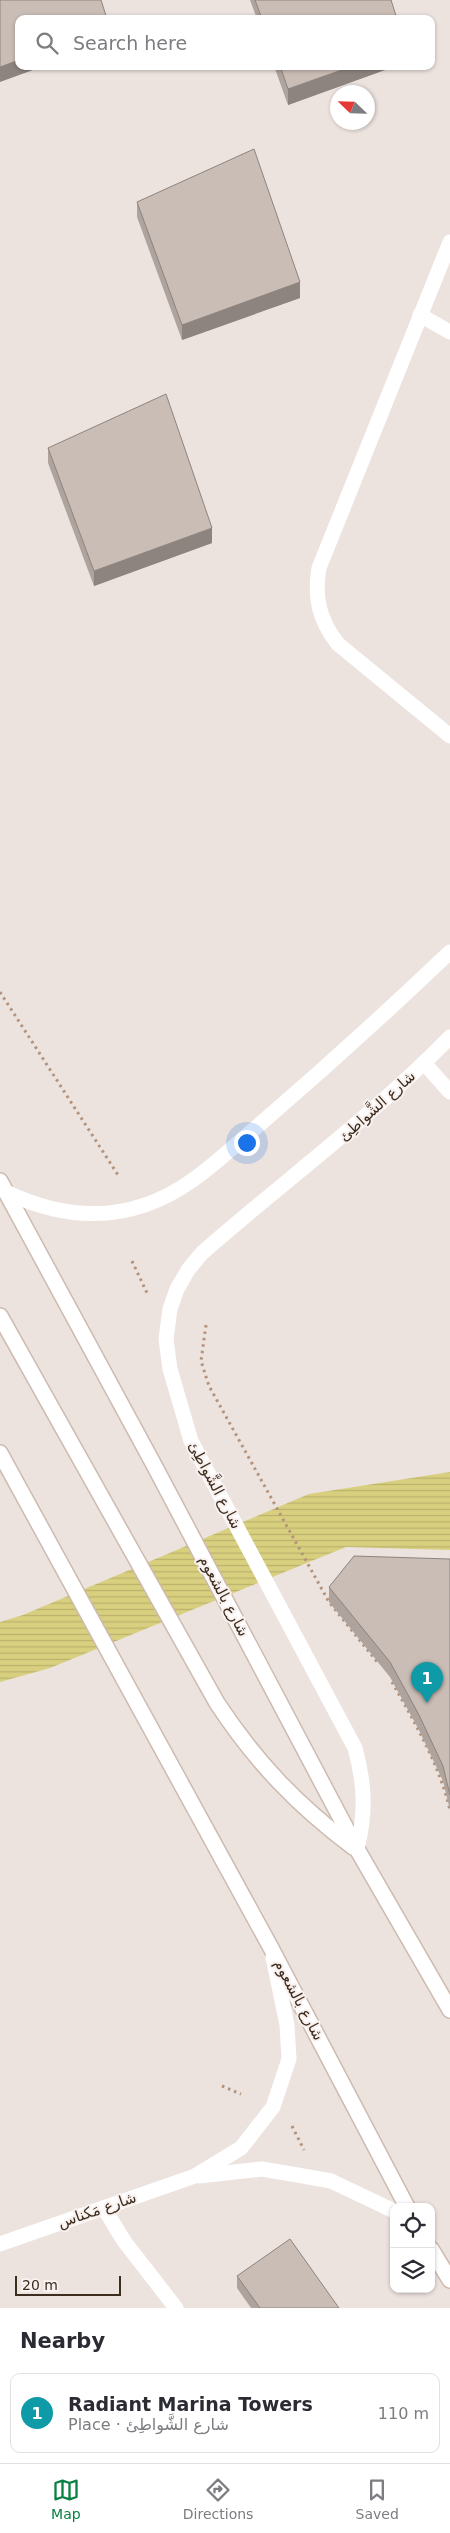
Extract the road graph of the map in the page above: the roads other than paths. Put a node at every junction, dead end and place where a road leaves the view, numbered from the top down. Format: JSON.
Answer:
{"nodes":[{"id":1,"x":450,"y":242,"type":"edge"},
{"id":2,"x":420,"y":315,"type":"junction"},
{"id":3,"x":450,"y":332,"type":"edge"},
{"id":4,"x":450,"y":736,"type":"edge"},
{"id":5,"x":450,"y":952,"type":"edge"},
{"id":6,"x":450,"y":1036,"type":"edge"},
{"id":7,"x":424,"y":1063,"type":"junction"},
{"id":8,"x":450,"y":1092,"type":"edge"},
{"id":9,"x":3,"y":1186,"type":"edge"},
{"id":10,"x":0,"y":1316,"type":"edge"},
{"id":11,"x":0,"y":1453,"type":"edge"},
{"id":12,"x":357,"y":1849,"type":"junction"},
{"id":13,"x":271,"y":1948,"type":"junction"},
{"id":14,"x":450,"y":2010,"type":"edge"},
{"id":15,"x":195,"y":2176,"type":"junction"},
{"id":16,"x":405,"y":2203,"type":"edge"},
{"id":17,"x":104,"y":2208,"type":"junction"},
{"id":18,"x":390,"y":2209,"type":"edge"},
{"id":19,"x":0,"y":2244,"type":"edge"},
{"id":20,"x":435,"y":2256,"type":"edge"},
{"id":21,"x":450,"y":2280,"type":"edge"},
{"id":22,"x":176,"y":2308,"type":"edge"}],
"edges":[{"from":1,"to":2,"type":"street"},
{"from":2,"to":3,"type":"street"},
{"from":2,"to":4,"type":"street"},
{"from":5,"to":9,"type":"street"},
{"from":6,"to":7,"type":"street","name":"شارع الشَّواطِئ"},
{"from":7,"to":8,"type":"street"},
{"from":7,"to":12,"type":"street","name":"شارع الشَّواطِئ"},
{"from":9,"to":12,"type":"street","name":"شارع بالشعوم"},
{"from":10,"to":12,"type":"street"},
{"from":11,"to":13,"type":"street","name":"شارع بالشعوم"},
{"from":12,"to":14,"type":"street","name":"شارع بالشعوم"},
{"from":13,"to":15,"type":"street","name":"شارع مَكناس"},
{"from":13,"to":16,"type":"street","name":"شارع بالشعوم"},
{"from":15,"to":17,"type":"street","name":"شارع مَكناس"},
{"from":15,"to":18,"type":"street","name":"شارع مَكناس"},
{"from":17,"to":19,"type":"street","name":"شارع مَكناس"},
{"from":17,"to":22,"type":"street"},
{"from":20,"to":21,"type":"street"}]}
